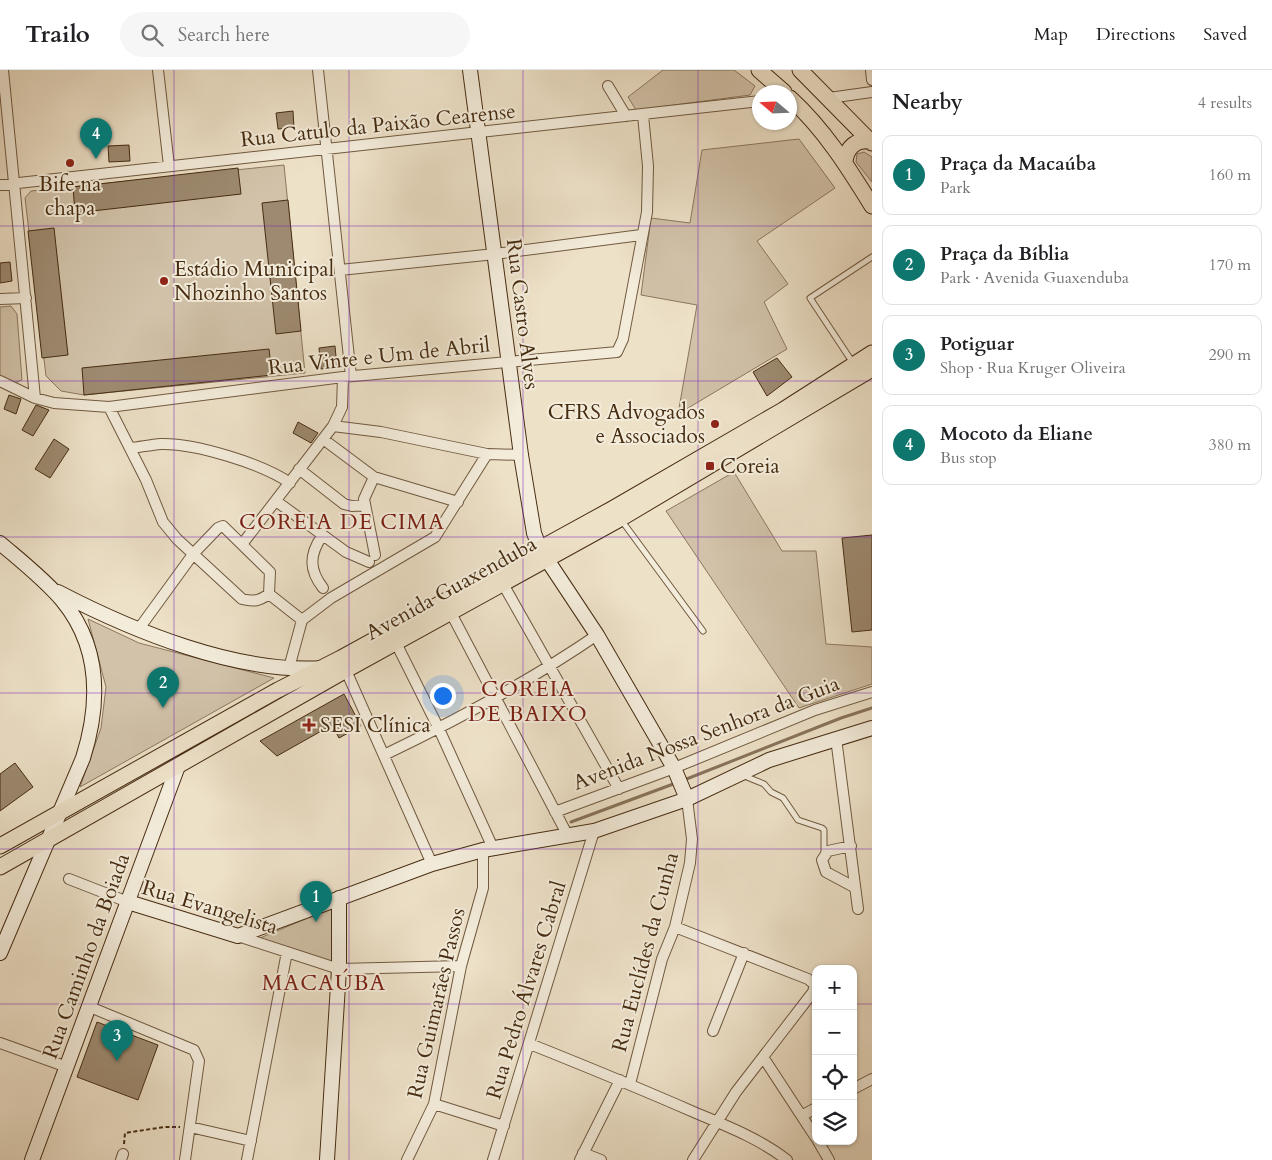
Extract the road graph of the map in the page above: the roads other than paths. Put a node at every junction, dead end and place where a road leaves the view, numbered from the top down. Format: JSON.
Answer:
{"nodes":[{"id":1,"x":3,"y":70,"type":"edge"},
{"id":2,"x":158,"y":70,"type":"edge"},
{"id":3,"x":318,"y":70,"type":"edge"},
{"id":4,"x":470,"y":70,"type":"edge"},
{"id":5,"x":759,"y":70,"type":"edge"},
{"id":6,"x":871,"y":70,"type":"edge"},
{"id":7,"x":804,"y":74,"type":"edge"},
{"id":8,"x":872,"y":80,"type":"edge"},
{"id":9,"x":776,"y":85,"type":"edge"},
{"id":10,"x":608,"y":86,"type":"dead end"},
{"id":11,"x":797,"y":86,"type":"edge"},
{"id":12,"x":872,"y":92,"type":"edge"},
{"id":13,"x":829,"y":98,"type":"junction"},
{"id":14,"x":752,"y":102,"type":"edge"},
{"id":15,"x":797,"y":105,"type":"edge"},
{"id":16,"x":643,"y":115,"type":"junction"},
{"id":17,"x":626,"y":116,"type":"junction"},
{"id":18,"x":478,"y":133,"type":"junction"},
{"id":19,"x":871,"y":142,"type":"edge"},
{"id":20,"x":326,"y":149,"type":"junction"},
{"id":21,"x":845,"y":161,"type":"junction"},
{"id":22,"x":169,"y":166,"type":"junction"},
{"id":23,"x":14,"y":183,"type":"junction"},
{"id":24,"x":0,"y":185,"type":"edge"},
{"id":25,"x":872,"y":206,"type":"edge"},
{"id":26,"x":641,"y":235,"type":"junction"},
{"id":27,"x":495,"y":254,"type":"junction"},
{"id":28,"x":872,"y":257,"type":"edge"},
{"id":29,"x":340,"y":270,"type":"junction"},
{"id":30,"x":26,"y":298,"type":"junction"},
{"id":31,"x":0,"y":299,"type":"edge"},
{"id":32,"x":872,"y":353,"type":"edge"},
{"id":33,"x":509,"y":361,"type":"junction"},
{"id":34,"x":854,"y":365,"type":"junction"},
{"id":35,"x":872,"y":369,"type":"edge"},
{"id":36,"x":347,"y":376,"type":"junction"},
{"id":37,"x":0,"y":381,"type":"edge"},
{"id":38,"x":36,"y":398,"type":"junction"},
{"id":39,"x":109,"y":408,"type":"junction"},
{"id":40,"x":333,"y":426,"type":"junction"},
{"id":41,"x":323,"y":439,"type":"junction"},
{"id":42,"x":130,"y":448,"type":"junction"},
{"id":43,"x":487,"y":454,"type":"junction"},
{"id":44,"x":521,"y":455,"type":"junction"},
{"id":45,"x":299,"y":469,"type":"junction"},
{"id":46,"x":374,"y":477,"type":"junction"},
{"id":47,"x":290,"y":483,"type":"junction"},
{"id":48,"x":276,"y":501,"type":"junction"},
{"id":49,"x":458,"y":502,"type":"junction"},
{"id":50,"x":365,"y":505,"type":"junction"},
{"id":51,"x":616,"y":514,"type":"junction"},
{"id":52,"x":322,"y":536,"type":"junction"},
{"id":53,"x":242,"y":543,"type":"junction"},
{"id":54,"x":2,"y":548,"type":"edge"},
{"id":55,"x":194,"y":553,"type":"junction"},
{"id":56,"x":544,"y":554,"type":"junction"},
{"id":57,"x":503,"y":584,"type":"junction"},
{"id":58,"x":323,"y":588,"type":"joint"},
{"id":59,"x":53,"y":590,"type":"junction"},
{"id":60,"x":269,"y":594,"type":"junction"},
{"id":61,"x":331,"y":598,"type":"junction"},
{"id":62,"x":451,"y":613,"type":"junction"},
{"id":63,"x":302,"y":620,"type":"junction"},
{"id":64,"x":138,"y":630,"type":"junction"},
{"id":65,"x":703,"y":631,"type":"dead end"},
{"id":66,"x":597,"y":635,"type":"junction"},
{"id":67,"x":396,"y":643,"type":"junction"},
{"id":68,"x":343,"y":664,"type":"junction"},
{"id":69,"x":550,"y":667,"type":"junction"},
{"id":70,"x":289,"y":668,"type":"junction"},
{"id":71,"x":323,"y":668,"type":"junction"},
{"id":72,"x":278,"y":690,"type":"junction"},
{"id":73,"x":872,"y":692,"type":"edge"},
{"id":74,"x":495,"y":697,"type":"junction"},
{"id":75,"x":872,"y":728,"type":"edge"},
{"id":76,"x":439,"y":729,"type":"junction"},
{"id":77,"x":836,"y":738,"type":"junction"},
{"id":78,"x":384,"y":755,"type":"junction"},
{"id":79,"x":178,"y":766,"type":"junction"},
{"id":80,"x":675,"y":771,"type":"junction"},
{"id":81,"x":739,"y":774,"type":"junction"},
{"id":82,"x":619,"y":789,"type":"junction"},
{"id":83,"x":686,"y":796,"type":"junction"},
{"id":84,"x":61,"y":812,"type":"junction"},
{"id":85,"x":555,"y":812,"type":"junction"},
{"id":86,"x":594,"y":831,"type":"junction"},
{"id":87,"x":25,"y":832,"type":"junction"},
{"id":88,"x":568,"y":836,"type":"junction"},
{"id":89,"x":49,"y":840,"type":"junction"},
{"id":90,"x":0,"y":846,"type":"edge"},
{"id":91,"x":850,"y":846,"type":"junction"},
{"id":92,"x":488,"y":849,"type":"junction"},
{"id":93,"x":824,"y":854,"type":"junction"},
{"id":94,"x":432,"y":864,"type":"junction"},
{"id":95,"x":0,"y":867,"type":"edge"},
{"id":96,"x":69,"y":879,"type":"dead end"},
{"id":97,"x":854,"y":887,"type":"junction"},
{"id":98,"x":339,"y":898,"type":"junction"},
{"id":99,"x":128,"y":902,"type":"junction"},
{"id":100,"x":858,"y":909,"type":"dead end"},
{"id":101,"x":675,"y":927,"type":"junction"},
{"id":102,"x":4,"y":932,"type":"edge"},
{"id":103,"x":238,"y":936,"type":"junction"},
{"id":104,"x":0,"y":952,"type":"edge"},
{"id":105,"x":287,"y":952,"type":"junction"},
{"id":106,"x":744,"y":953,"type":"junction"},
{"id":107,"x":461,"y":966,"type":"junction"},
{"id":108,"x":338,"y":968,"type":"junction"},
{"id":109,"x":90,"y":1007,"type":"junction"},
{"id":110,"x":713,"y":1031,"type":"dead end"},
{"id":111,"x":0,"y":1044,"type":"edge"},
{"id":112,"x":530,"y":1044,"type":"junction"},
{"id":113,"x":763,"y":1057,"type":"junction"},
{"id":114,"x":66,"y":1067,"type":"junction"},
{"id":115,"x":872,"y":1079,"type":"edge"},
{"id":116,"x":625,"y":1082,"type":"junction"},
{"id":117,"x":857,"y":1087,"type":"edge"},
{"id":118,"x":434,"y":1104,"type":"junction"},
{"id":119,"x":812,"y":1110,"type":"edge"},
{"id":120,"x":802,"y":1115,"type":"junction"},
{"id":121,"x":716,"y":1122,"type":"junction"},
{"id":122,"x":504,"y":1126,"type":"junction"},
{"id":123,"x":190,"y":1127,"type":"junction"},
{"id":124,"x":812,"y":1131,"type":"edge"},
{"id":125,"x":252,"y":1141,"type":"junction"},
{"id":126,"x":820,"y":1145,"type":"edge"},
{"id":127,"x":582,"y":1157,"type":"edge"},
{"id":128,"x":32,"y":1160,"type":"edge"},
{"id":129,"x":186,"y":1160,"type":"edge"},
{"id":130,"x":248,"y":1160,"type":"edge"},
{"id":131,"x":327,"y":1160,"type":"edge"},
{"id":132,"x":407,"y":1160,"type":"edge"},
{"id":133,"x":493,"y":1160,"type":"edge"},
{"id":134,"x":601,"y":1160,"type":"edge"},
{"id":135,"x":693,"y":1160,"type":"edge"},
{"id":136,"x":787,"y":1160,"type":"edge"},
{"id":137,"x":829,"y":1160,"type":"edge"}],
"edges":[{"from":1,"to":23,"type":"street"},
{"from":2,"to":22,"type":"street"},
{"from":3,"to":20,"type":"street"},
{"from":4,"to":18,"type":"street","name":"Rua Castro Alves"},
{"from":5,"to":9,"type":"main road"},
{"from":6,"to":8,"type":"street"},
{"from":7,"to":11,"type":"main road"},
{"from":7,"to":13,"type":"main road"},
{"from":10,"to":17,"type":"street"},
{"from":12,"to":13,"type":"street"},
{"from":13,"to":19,"type":"main road"},
{"from":14,"to":16,"type":"street","name":"Rua Catulo da Paixão Cearense"},
{"from":15,"to":21,"type":"main road"},
{"from":16,"to":17,"type":"street","name":"Rua Catulo da Paixão Cearense"},
{"from":16,"to":26,"type":"street","name":"Rua Vinte e Um de Abril"},
{"from":17,"to":18,"type":"street","name":"Rua Catulo da Paixão Cearense"},
{"from":18,"to":20,"type":"street","name":"Rua Catulo da Paixão Cearense"},
{"from":18,"to":27,"type":"street","name":"Rua Castro Alves"},
{"from":19,"to":21,"type":"main road"},
{"from":20,"to":22,"type":"street","name":"Rua Catulo da Paixão Cearense"},
{"from":20,"to":29,"type":"street"},
{"from":21,"to":25,"type":"main road"},
{"from":22,"to":23,"type":"street","name":"Rua Catulo da Paixão Cearense"},
{"from":23,"to":24,"type":"street","name":"Rua Catulo da Paixão Cearense"},
{"from":23,"to":30,"type":"street"},
{"from":26,"to":27,"type":"street"},
{"from":26,"to":33,"type":"street","name":"Rua Vinte e Um de Abril"},
{"from":27,"to":29,"type":"street"},
{"from":27,"to":33,"type":"street","name":"Rua Castro Alves"},
{"from":28,"to":34,"type":"lane"},
{"from":29,"to":36,"type":"street"},
{"from":30,"to":31,"type":"street"},
{"from":30,"to":38,"type":"street"},
{"from":32,"to":34,"type":"main road","name":"Avenida Guaxenduba"},
{"from":33,"to":36,"type":"street","name":"Rua Vinte e Um de Abril"},
{"from":33,"to":44,"type":"street","name":"Rua Castro Alves"},
{"from":34,"to":51,"type":"main road","name":"Avenida Guaxenduba"},
{"from":35,"to":51,"type":"main road","name":"Avenida Guaxenduba"},
{"from":36,"to":39,"type":"street","name":"Rua Vinte e Um de Abril"},
{"from":36,"to":40,"type":"street"},
{"from":37,"to":38,"type":"street","name":"Rua Vinte e Um de Abril"},
{"from":38,"to":39,"type":"street","name":"Rua Vinte e Um de Abril"},
{"from":39,"to":42,"type":"street"},
{"from":40,"to":41,"type":"street"},
{"from":40,"to":43,"type":"street"},
{"from":41,"to":45,"type":"street"},
{"from":41,"to":46,"type":"street"},
{"from":42,"to":47,"type":"street"},
{"from":42,"to":55,"type":"street"},
{"from":43,"to":44,"type":"street"},
{"from":43,"to":49,"type":"street"},
{"from":44,"to":56,"type":"street","name":"Rua Castro Alves"},
{"from":45,"to":47,"type":"street"},
{"from":45,"to":50,"type":"street"},
{"from":46,"to":49,"type":"street"},
{"from":46,"to":50,"type":"street"},
{"from":47,"to":48,"type":"street"},
{"from":48,"to":52,"type":"street"},
{"from":48,"to":53,"type":"street"},
{"from":49,"to":61,"type":"street"},
{"from":50,"to":52,"type":"street"},
{"from":51,"to":56,"type":"main road","name":"Avenida Guaxenduba"},
{"from":51,"to":65,"type":"lane"},
{"from":52,"to":58,"type":"street"},
{"from":53,"to":55,"type":"street"},
{"from":53,"to":60,"type":"street"},
{"from":54,"to":59,"type":"street"},
{"from":55,"to":60,"type":"street"},
{"from":55,"to":64,"type":"street"},
{"from":56,"to":57,"type":"main road","name":"Avenida Guaxenduba"},
{"from":56,"to":66,"type":"street","name":"Rua Castro Alves"},
{"from":56,"to":68,"type":"main road","name":"Avenida Guaxenduba"},
{"from":57,"to":62,"type":"main road","name":"Avenida Guaxenduba"},
{"from":57,"to":69,"type":"street"},
{"from":58,"to":61,"type":"lane"},
{"from":59,"to":64,"type":"street"},
{"from":59,"to":84,"type":"street"},
{"from":60,"to":63,"type":"street"},
{"from":61,"to":63,"type":"street"},
{"from":62,"to":67,"type":"main road","name":"Avenida Guaxenduba"},
{"from":62,"to":74,"type":"street"},
{"from":63,"to":70,"type":"street"},
{"from":64,"to":70,"type":"street"},
{"from":66,"to":69,"type":"street"},
{"from":66,"to":80,"type":"street","name":"Rua Castro Alves"},
{"from":67,"to":68,"type":"main road","name":"Avenida Guaxenduba"},
{"from":67,"to":76,"type":"street"},
{"from":68,"to":71,"type":"main road","name":"Avenida Guaxenduba"},
{"from":68,"to":78,"type":"street"},
{"from":68,"to":79,"type":"main road","name":"Avenida Guaxenduba"},
{"from":69,"to":74,"type":"street"},
{"from":69,"to":82,"type":"street"},
{"from":70,"to":71,"type":"street"},
{"from":71,"to":72,"type":"main road","name":"Avenida Guaxenduba"},
{"from":72,"to":79,"type":"main road"},
{"from":72,"to":84,"type":"main road","name":"Avenida Guaxenduba"},
{"from":73,"to":80,"type":"street","name":"Avenida Nossa Senhora da Guia"},
{"from":74,"to":76,"type":"street"},
{"from":74,"to":85,"type":"street"},
{"from":75,"to":77,"type":"street"},
{"from":76,"to":78,"type":"street"},
{"from":76,"to":92,"type":"street"},
{"from":77,"to":81,"type":"street"},
{"from":77,"to":91,"type":"street"},
{"from":78,"to":94,"type":"street"},
{"from":79,"to":89,"type":"main road","name":"Avenida Guaxenduba"},
{"from":79,"to":99,"type":"street","name":"Rua Caminho da Boiada"},
{"from":80,"to":82,"type":"street","name":"Avenida Nossa Senhora da Guia"},
{"from":80,"to":83,"type":"street","name":"Rua Castro Alves"},
{"from":81,"to":83,"type":"street"},
{"from":81,"to":93,"type":"lane"},
{"from":82,"to":85,"type":"street","name":"Avenida Nossa Senhora da Guia"},
{"from":83,"to":86,"type":"street"},
{"from":83,"to":101,"type":"street","name":"Rua Euclídes da Cunha"},
{"from":84,"to":87,"type":"main road","name":"Avenida Guaxenduba"},
{"from":84,"to":89,"type":"street"},
{"from":85,"to":88,"type":"street"},
{"from":86,"to":88,"type":"street"},
{"from":86,"to":112,"type":"street","name":"Rua Pedro Álvares Cabral"},
{"from":87,"to":89,"type":"main road"},
{"from":87,"to":90,"type":"main road","name":"Avenida Guaxenduba"},
{"from":88,"to":92,"type":"street"},
{"from":89,"to":95,"type":"main road","name":"Avenida Guaxenduba"},
{"from":89,"to":102,"type":"street"},
{"from":91,"to":93,"type":"street"},
{"from":91,"to":97,"type":"street"},
{"from":92,"to":94,"type":"street"},
{"from":92,"to":107,"type":"street","name":"Rua Guimarães Passos"},
{"from":93,"to":97,"type":"street"},
{"from":94,"to":98,"type":"street"},
{"from":96,"to":99,"type":"street","name":"Rua Evangelista"},
{"from":97,"to":100,"type":"street"},
{"from":98,"to":103,"type":"street"},
{"from":98,"to":108,"type":"street"},
{"from":99,"to":103,"type":"street","name":"Rua Evangelista"},
{"from":99,"to":109,"type":"street","name":"Rua Caminho da Boiada"},
{"from":101,"to":106,"type":"street"},
{"from":101,"to":116,"type":"street","name":"Rua Euclídes da Cunha"},
{"from":102,"to":104,"type":"street"},
{"from":103,"to":105,"type":"street","name":"Rua Evangelista"},
{"from":105,"to":108,"type":"street","name":"Rua Evangelista"},
{"from":105,"to":125,"type":"street"},
{"from":106,"to":110,"type":"street"},
{"from":106,"to":113,"type":"street"},
{"from":107,"to":108,"type":"street","name":"Rua Evangelista"},
{"from":107,"to":118,"type":"street","name":"Rua Guimarães Passos"},
{"from":108,"to":131,"type":"street"},
{"from":109,"to":114,"type":"street","name":"Rua Caminho da Boiada"},
{"from":109,"to":123,"type":"street"},
{"from":111,"to":114,"type":"street"},
{"from":112,"to":116,"type":"street"},
{"from":112,"to":122,"type":"street","name":"Rua Pedro Álvares Cabral"},
{"from":113,"to":120,"type":"street"},
{"from":113,"to":121,"type":"street"},
{"from":114,"to":128,"type":"street","name":"Rua Caminho da Boiada"},
{"from":115,"to":117,"type":"street"},
{"from":116,"to":121,"type":"street"},
{"from":116,"to":127,"type":"street","name":"Rua Euclídes da Cunha"},
{"from":118,"to":122,"type":"street"},
{"from":118,"to":132,"type":"street","name":"Rua Guimarães Passos"},
{"from":119,"to":120,"type":"street"},
{"from":120,"to":124,"type":"street"},
{"from":121,"to":135,"type":"street"},
{"from":121,"to":136,"type":"street"},
{"from":122,"to":133,"type":"street","name":"Rua Pedro Álvares Cabral"},
{"from":123,"to":125,"type":"street"},
{"from":123,"to":129,"type":"street"},
{"from":125,"to":130,"type":"street"},
{"from":126,"to":137,"type":"street"},
{"from":127,"to":134,"type":"street"}]}
